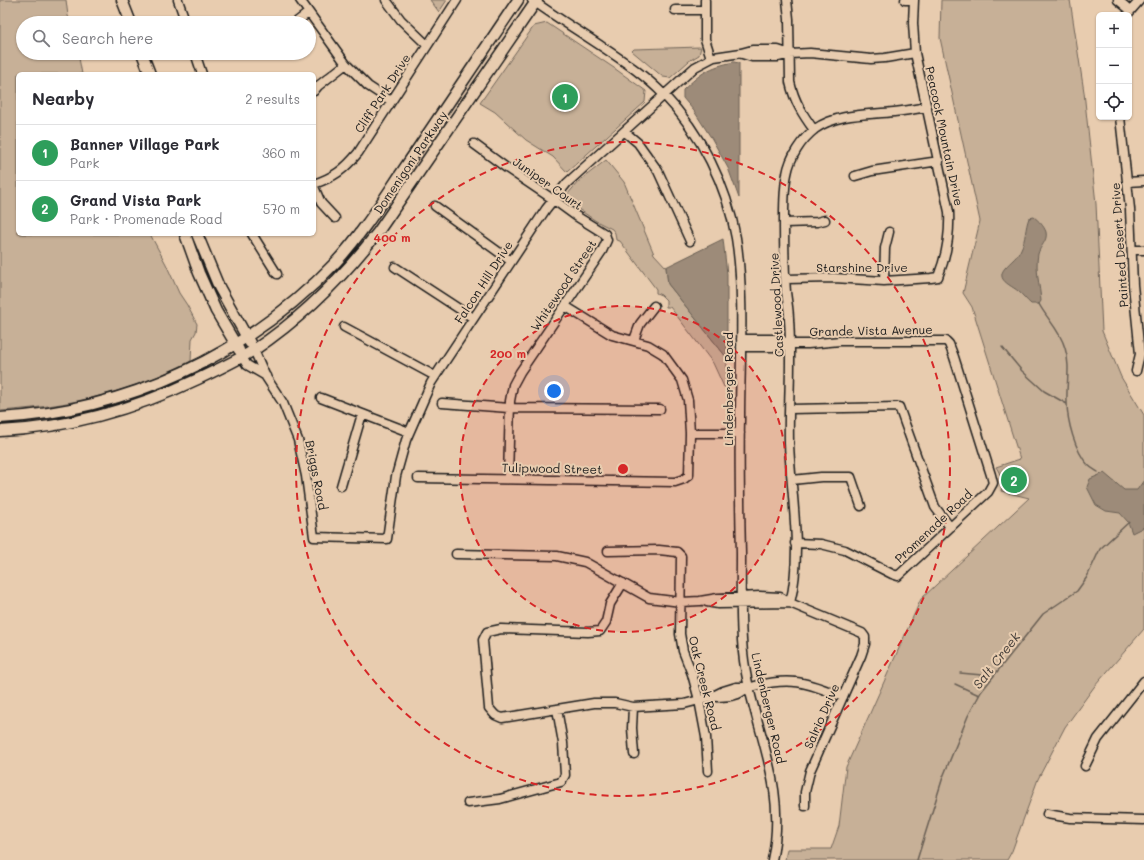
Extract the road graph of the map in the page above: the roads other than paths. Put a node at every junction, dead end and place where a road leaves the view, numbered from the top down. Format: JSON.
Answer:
{"nodes":[{"id":1,"x":122,"y":0,"type":"edge"},
{"id":2,"x":178,"y":0,"type":"edge"},
{"id":3,"x":300,"y":0,"type":"edge"},
{"id":4,"x":386,"y":0,"type":"edge"},
{"id":5,"x":457,"y":0,"type":"edge"},
{"id":6,"x":518,"y":0,"type":"edge"},
{"id":7,"x":705,"y":0,"type":"edge"},
{"id":8,"x":787,"y":0,"type":"edge"},
{"id":9,"x":905,"y":0,"type":"edge"},
{"id":10,"x":914,"y":0,"type":"edge"},
{"id":11,"x":1118,"y":0,"type":"edge"},
{"id":12,"x":1140,"y":0,"type":"edge"},
{"id":13,"x":535,"y":1,"type":"edge"},
{"id":14,"x":674,"y":10,"type":"dead end"},
{"id":15,"x":705,"y":10,"type":"junction"},
{"id":16,"x":1127,"y":12,"type":"edge"},
{"id":17,"x":1129,"y":12,"type":"edge"},
{"id":18,"x":308,"y":13,"type":"junction"},
{"id":19,"x":128,"y":16,"type":"edge"},
{"id":20,"x":184,"y":16,"type":"edge"},
{"id":21,"x":304,"y":16,"type":"edge"},
{"id":22,"x":310,"y":16,"type":"edge"},
{"id":23,"x":316,"y":24,"type":"edge"},
{"id":24,"x":427,"y":45,"type":"junction"},
{"id":25,"x":915,"y":53,"type":"junction"},
{"id":26,"x":790,"y":54,"type":"junction"},
{"id":27,"x":711,"y":58,"type":"junction"},
{"id":28,"x":145,"y":60,"type":"edge"},
{"id":29,"x":197,"y":60,"type":"edge"},
{"id":30,"x":346,"y":64,"type":"junction"},
{"id":31,"x":149,"y":72,"type":"edge"},
{"id":32,"x":201,"y":72,"type":"edge"},
{"id":33,"x":316,"y":88,"type":"edge"},
{"id":34,"x":665,"y":96,"type":"junction"},
{"id":35,"x":391,"y":101,"type":"junction"},
{"id":36,"x":927,"y":107,"type":"junction"},
{"id":37,"x":1120,"y":120,"type":"edge"},
{"id":38,"x":814,"y":130,"type":"junction"},
{"id":39,"x":625,"y":132,"type":"junction"},
{"id":40,"x":474,"y":144,"type":"dead end"},
{"id":41,"x":938,"y":161,"type":"junction"},
{"id":42,"x":855,"y":176,"type":"dead end"},
{"id":43,"x":1144,"y":181,"type":"edge"},
{"id":44,"x":1128,"y":182,"type":"junction"},
{"id":45,"x":316,"y":185,"type":"edge"},
{"id":46,"x":316,"y":191,"type":"edge"},
{"id":47,"x":554,"y":200,"type":"junction"},
{"id":48,"x":435,"y":206,"type":"dead end"},
{"id":49,"x":335,"y":218,"type":"dead end"},
{"id":50,"x":825,"y":220,"type":"dead end"},
{"id":51,"x":784,"y":223,"type":"junction"},
{"id":52,"x":889,"y":232,"type":"dead end"},
{"id":53,"x":186,"y":236,"type":"edge"},
{"id":54,"x":198,"y":236,"type":"edge"},
{"id":55,"x":253,"y":236,"type":"edge"},
{"id":56,"x":607,"y":240,"type":"joint"},
{"id":57,"x":690,"y":241,"type":"dead end"},
{"id":58,"x":1132,"y":250,"type":"junction"},
{"id":59,"x":1144,"y":250,"type":"edge"},
{"id":60,"x":511,"y":261,"type":"junction"},
{"id":61,"x":395,"y":267,"type":"dead end"},
{"id":62,"x":277,"y":274,"type":"dead end"},
{"id":63,"x":938,"y":277,"type":"joint"},
{"id":64,"x":786,"y":280,"type":"junction"},
{"id":65,"x":884,"y":281,"type":"junction"},
{"id":66,"x":565,"y":306,"type":"junction"},
{"id":67,"x":654,"y":306,"type":"dead end"},
{"id":68,"x":473,"y":318,"type":"junction"},
{"id":69,"x":344,"y":327,"type":"dead end"},
{"id":70,"x":1141,"y":334,"type":"edge"},
{"id":71,"x":246,"y":338,"type":"junction"},
{"id":72,"x":634,"y":340,"type":"junction"},
{"id":73,"x":741,"y":343,"type":"junction"},
{"id":74,"x":236,"y":344,"type":"junction"},
{"id":75,"x":790,"y":344,"type":"junction"},
{"id":76,"x":254,"y":350,"type":"junction"},
{"id":77,"x":242,"y":356,"type":"junction"},
{"id":78,"x":1136,"y":371,"type":"dead end"},
{"id":79,"x":435,"y":376,"type":"junction"},
{"id":80,"x":266,"y":377,"type":"junction"},
{"id":81,"x":322,"y":398,"type":"dead end"},
{"id":82,"x":442,"y":403,"type":"dead end"},
{"id":83,"x":509,"y":408,"type":"junction"},
{"id":84,"x":660,"y":409,"type":"dead end"},
{"id":85,"x":790,"y":409,"type":"junction"},
{"id":86,"x":362,"y":414,"type":"junction"},
{"id":87,"x":0,"y":418,"type":"edge"},
{"id":88,"x":0,"y":431,"type":"edge"},
{"id":89,"x":410,"y":432,"type":"junction"},
{"id":90,"x":690,"y":432,"type":"junction"},
{"id":91,"x":740,"y":433,"type":"junction"},
{"id":92,"x":418,"y":478,"type":"dead end"},
{"id":93,"x":508,"y":479,"type":"junction"},
{"id":94,"x":792,"y":480,"type":"junction"},
{"id":95,"x":994,"y":484,"type":"joint"},
{"id":96,"x":341,"y":486,"type":"dead end"},
{"id":97,"x":861,"y":506,"type":"dead end"},
{"id":98,"x":950,"y":527,"type":"junction"},
{"id":99,"x":314,"y":536,"type":"joint"},
{"id":100,"x":795,"y":543,"type":"junction"},
{"id":101,"x":608,"y":551,"type":"dead end"},
{"id":102,"x":456,"y":554,"type":"dead end"},
{"id":103,"x":623,"y":583,"type":"junction"},
{"id":104,"x":741,"y":600,"type":"junction"},
{"id":105,"x":681,"y":602,"type":"junction"},
{"id":106,"x":790,"y":603,"type":"junction"},
{"id":107,"x":1144,"y":681,"type":"edge"},
{"id":108,"x":749,"y":687,"type":"junction"},
{"id":109,"x":843,"y":697,"type":"junction"},
{"id":110,"x":699,"y":700,"type":"junction"},
{"id":111,"x":633,"y":707,"type":"junction"},
{"id":112,"x":557,"y":709,"type":"junction"},
{"id":113,"x":634,"y":754,"type":"dead end"},
{"id":114,"x":1085,"y":766,"type":"dead end"},
{"id":115,"x":708,"y":770,"type":"dead end"},
{"id":116,"x":468,"y":803,"type":"dead end"},
{"id":117,"x":805,"y":806,"type":"dead end"},
{"id":118,"x":1047,"y":814,"type":"dead end"},
{"id":119,"x":1144,"y":820,"type":"edge"},
{"id":120,"x":772,"y":860,"type":"edge"}],
"edges":[{"from":1,"to":19,"type":"main road"},
{"from":2,"to":20,"type":"street"},
{"from":3,"to":18,"type":"street"},
{"from":4,"to":24,"type":"street"},
{"from":5,"to":24,"type":"street","name":"Cliff Park Drive"},
{"from":6,"to":71,"type":"main road","name":"Domenigoni Parkway"},
{"from":7,"to":15,"type":"street"},
{"from":8,"to":26,"type":"street"},
{"from":9,"to":10,"type":"street"},
{"from":10,"to":25,"type":"street","name":"Peacock Mountain Drive"},
{"from":11,"to":16,"type":"street"},
{"from":12,"to":17,"type":"street"},
{"from":13,"to":34,"type":"street","name":"Lindenberger Road"},
{"from":13,"to":76,"type":"main road","name":"Domenigoni Parkway"},
{"from":14,"to":15,"type":"street"},
{"from":15,"to":27,"type":"street"},
{"from":18,"to":21,"type":"street"},
{"from":18,"to":22,"type":"street"},
{"from":23,"to":30,"type":"street"},
{"from":24,"to":35,"type":"street","name":"Cliff Park Drive"},
{"from":25,"to":26,"type":"street","name":"Falcon Hill Drive"},
{"from":25,"to":36,"type":"street","name":"Peacock Mountain Drive"},
{"from":26,"to":27,"type":"street","name":"Falcon Hill Drive"},
{"from":26,"to":38,"type":"street"},
{"from":27,"to":34,"type":"street","name":"Falcon Hill Drive"},
{"from":28,"to":31,"type":"main road"},
{"from":29,"to":32,"type":"street"},
{"from":30,"to":33,"type":"street"},
{"from":30,"to":35,"type":"street"},
{"from":34,"to":39,"type":"street","name":"Falcon Hill Drive"},
{"from":34,"to":73,"type":"street","name":"Lindenberger Road"},
{"from":35,"to":45,"type":"street","name":"Cliff Park Drive"},
{"from":36,"to":38,"type":"street","name":"Castlewood Drive"},
{"from":36,"to":41,"type":"street","name":"Peacock Mountain Drive"},
{"from":37,"to":44,"type":"street","name":"Painted Desert Drive"},
{"from":38,"to":51,"type":"street","name":"Castlewood Drive"},
{"from":39,"to":47,"type":"street","name":"Falcon Hill Drive"},
{"from":39,"to":57,"type":"street"},
{"from":40,"to":47,"type":"street","name":"Juniper Court"},
{"from":41,"to":42,"type":"street"},
{"from":41,"to":63,"type":"street","name":"Peacock Mountain Drive"},
{"from":43,"to":44,"type":"street"},
{"from":44,"to":58,"type":"street","name":"Painted Desert Drive"},
{"from":46,"to":49,"type":"street"},
{"from":47,"to":56,"type":"street","name":"Juniper Court"},
{"from":47,"to":60,"type":"street","name":"Falcon Hill Drive"},
{"from":48,"to":60,"type":"street"},
{"from":50,"to":51,"type":"street"},
{"from":51,"to":64,"type":"street","name":"Castlewood Drive"},
{"from":52,"to":65,"type":"street"},
{"from":53,"to":74,"type":"main road","name":"Briggs Road"},
{"from":54,"to":71,"type":"main road","name":"Briggs Road"},
{"from":55,"to":62,"type":"street"},
{"from":56,"to":66,"type":"street","name":"Whitewood Street"},
{"from":58,"to":59,"type":"street"},
{"from":58,"to":70,"type":"street","name":"Painted Desert Drive"},
{"from":60,"to":68,"type":"street","name":"Falcon Hill Drive"},
{"from":61,"to":68,"type":"street"},
{"from":63,"to":65,"type":"street","name":"Starshine Drive"},
{"from":64,"to":65,"type":"street","name":"Starshine Drive"},
{"from":64,"to":75,"type":"street","name":"Castlewood Drive"},
{"from":66,"to":72,"type":"street"},
{"from":66,"to":83,"type":"street","name":"Whitewood Street"},
{"from":67,"to":72,"type":"street"},
{"from":68,"to":79,"type":"street","name":"Falcon Hill Drive"},
{"from":69,"to":79,"type":"street"},
{"from":70,"to":78,"type":"street","name":"Painted Desert Drive"},
{"from":71,"to":74,"type":"main road","name":"Domenigoni Parkway"},
{"from":71,"to":76,"type":"main road","name":"Briggs Road"},
{"from":72,"to":90,"type":"street"},
{"from":73,"to":75,"type":"street","name":"Grande Vista Avenue"},
{"from":73,"to":91,"type":"street","name":"Lindenberger Road"},
{"from":74,"to":77,"type":"main road","name":"Briggs Road"},
{"from":74,"to":87,"type":"main road","name":"Domenigoni Parkway"},
{"from":75,"to":85,"type":"street","name":"Castlewood Drive"},
{"from":75,"to":95,"type":"street","name":"Grande Vista Avenue"},
{"from":76,"to":77,"type":"main road","name":"Domenigoni Parkway"},
{"from":76,"to":80,"type":"street","name":"Briggs Road"},
{"from":77,"to":80,"type":"street","name":"Briggs Road"},
{"from":77,"to":88,"type":"main road","name":"Domenigoni Parkway"},
{"from":79,"to":89,"type":"street","name":"Falcon Hill Drive"},
{"from":80,"to":99,"type":"street","name":"Briggs Road"},
{"from":81,"to":86,"type":"street"},
{"from":82,"to":83,"type":"street"},
{"from":83,"to":84,"type":"street"},
{"from":83,"to":93,"type":"street","name":"Whitewood Street"},
{"from":85,"to":94,"type":"street","name":"Castlewood Drive"},
{"from":85,"to":98,"type":"street"},
{"from":86,"to":89,"type":"street"},
{"from":86,"to":96,"type":"street"},
{"from":89,"to":99,"type":"street","name":"Falcon Hill Drive"},
{"from":90,"to":91,"type":"street"},
{"from":90,"to":93,"type":"street","name":"Tulipwood Street"},
{"from":91,"to":104,"type":"street","name":"Lindenberger Road"},
{"from":92,"to":93,"type":"street","name":"Tulipwood Street"},
{"from":94,"to":97,"type":"street"},
{"from":94,"to":100,"type":"street","name":"Castlewood Drive"},
{"from":95,"to":98,"type":"street","name":"Promenade Road"},
{"from":98,"to":100,"type":"street","name":"Promenade Road"},
{"from":100,"to":106,"type":"street","name":"Castlewood Drive"},
{"from":101,"to":105,"type":"street","name":"Oak Creek Road"},
{"from":102,"to":103,"type":"street"},
{"from":103,"to":105,"type":"street"},
{"from":103,"to":112,"type":"street"},
{"from":104,"to":105,"type":"street"},
{"from":104,"to":106,"type":"street"},
{"from":104,"to":108,"type":"street","name":"Lindenberger Road"},
{"from":105,"to":110,"type":"street","name":"Oak Creek Road"},
{"from":106,"to":109,"type":"street","name":"Salrio Drive"},
{"from":107,"to":114,"type":"street"},
{"from":108,"to":109,"type":"street"},
{"from":108,"to":110,"type":"street"},
{"from":108,"to":120,"type":"street","name":"Lindenberger Road"},
{"from":109,"to":117,"type":"street","name":"Salrio Drive"},
{"from":110,"to":111,"type":"street"},
{"from":110,"to":115,"type":"street","name":"Oak Creek Road"},
{"from":111,"to":112,"type":"street"},
{"from":111,"to":113,"type":"street"},
{"from":112,"to":116,"type":"street"},
{"from":118,"to":119,"type":"street"}]}
